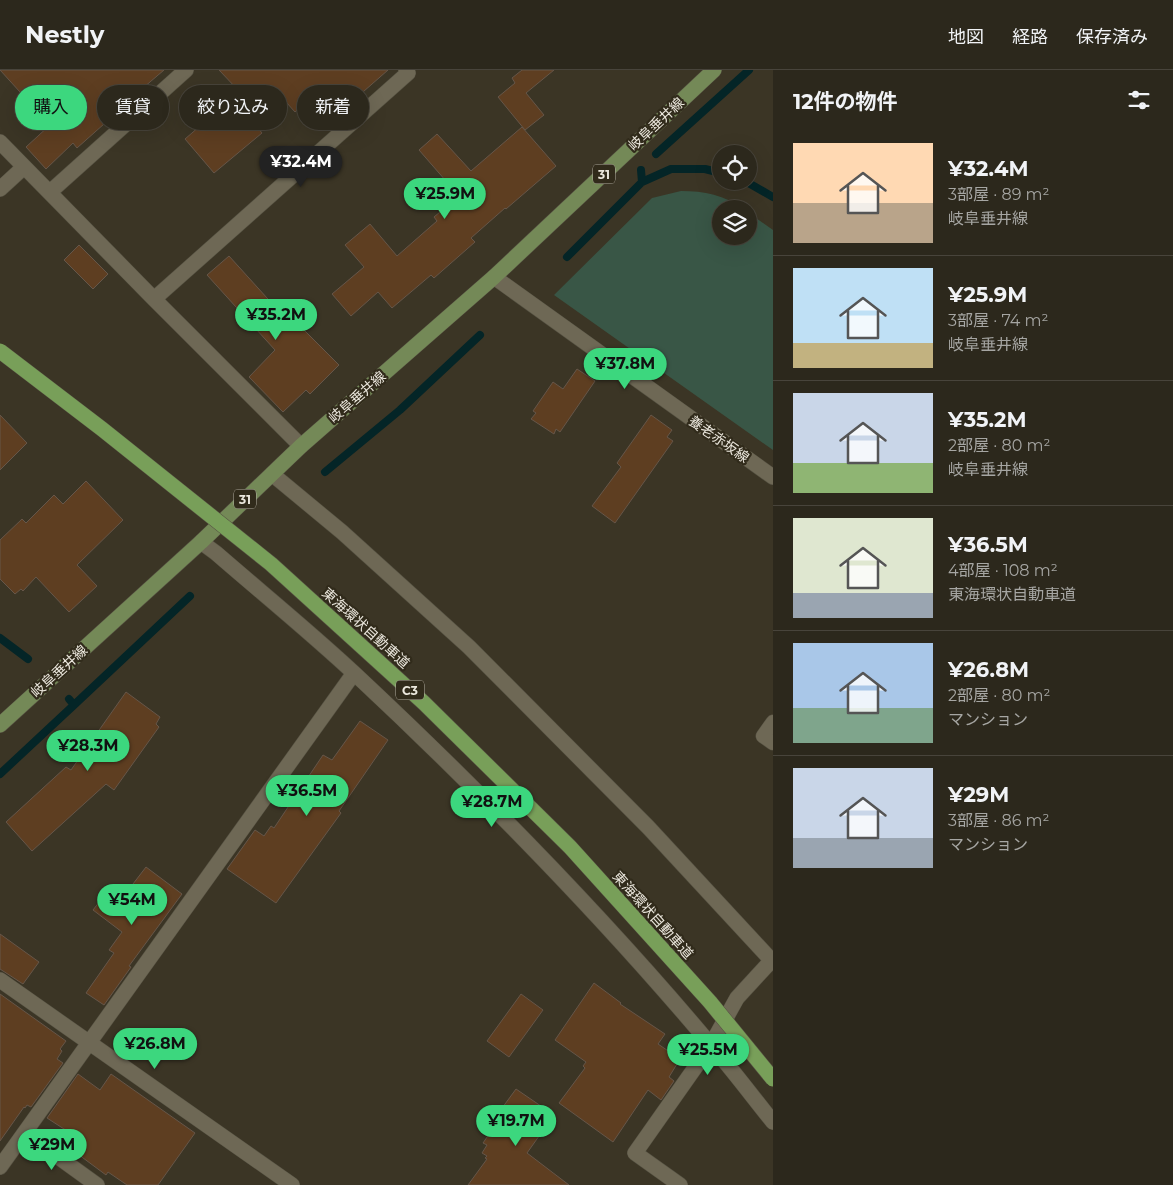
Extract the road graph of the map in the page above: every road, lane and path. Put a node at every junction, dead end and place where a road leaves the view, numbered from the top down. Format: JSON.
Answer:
{"nodes":[{"id":1,"x":186,"y":70,"type":"edge"},
{"id":2,"x":406,"y":70,"type":"edge"},
{"id":3,"x":714,"y":70,"type":"edge"},
{"id":4,"x":0,"y":142,"type":"edge"},
{"id":5,"x":24,"y":167,"type":"junction"},
{"id":6,"x":0,"y":189,"type":"edge"},
{"id":7,"x":50,"y":192,"type":"junction"},
{"id":8,"x":494,"y":277,"type":"junction"},
{"id":9,"x":154,"y":299,"type":"junction"},
{"id":10,"x":0,"y":351,"type":"edge"},
{"id":11,"x":301,"y":446,"type":"junction"},
{"id":12,"x":272,"y":474,"type":"junction"},
{"id":13,"x":773,"y":477,"type":"edge"},
{"id":14,"x":201,"y":542,"type":"junction"},
{"id":15,"x":354,"y":673,"type":"junction"},
{"id":16,"x":773,"y":722,"type":"edge"},
{"id":17,"x":0,"y":725,"type":"edge"},
{"id":18,"x":773,"y":743,"type":"edge"},
{"id":19,"x":772,"y":961,"type":"edge"},
{"id":20,"x":0,"y":980,"type":"edge"},
{"id":21,"x":89,"y":1042,"type":"junction"},
{"id":22,"x":711,"y":1045,"type":"junction"},
{"id":23,"x":773,"y":1079,"type":"edge"},
{"id":24,"x":773,"y":1122,"type":"edge"},
{"id":25,"x":24,"y":1133,"type":"junction"},
{"id":26,"x":0,"y":1168,"type":"edge"},
{"id":27,"x":97,"y":1185,"type":"edge"},
{"id":28,"x":292,"y":1185,"type":"edge"},
{"id":29,"x":680,"y":1185,"type":"edge"}],
"edges":[{"from":1,"to":7,"type":"street"},
{"from":2,"to":9,"type":"street"},
{"from":3,"to":8,"type":"main road","name":"岐阜垂井線","number":"31"},
{"from":4,"to":5,"type":"street"},
{"from":5,"to":6,"type":"street"},
{"from":5,"to":7,"type":"street"},
{"from":7,"to":9,"type":"street"},
{"from":8,"to":11,"type":"main road","name":"岐阜垂井線","number":"31"},
{"from":8,"to":13,"type":"street","name":"養老赤坂線"},
{"from":9,"to":11,"type":"street"},
{"from":10,"to":23,"type":"highway","name":"東海環状自動車道","number":"C3","bridge":true},
{"from":11,"to":12,"type":"main road","name":"岐阜垂井線","number":"31"},
{"from":12,"to":14,"type":"main road","name":"岐阜垂井線","number":"31"},
{"from":12,"to":19,"type":"street"},
{"from":14,"to":15,"type":"street"},
{"from":14,"to":17,"type":"main road","name":"岐阜垂井線","number":"31"},
{"from":15,"to":21,"type":"street"},
{"from":15,"to":22,"type":"street"},
{"from":16,"to":18,"type":"lane"},
{"from":19,"to":22,"type":"street"},
{"from":20,"to":21,"type":"street"},
{"from":21,"to":25,"type":"street"},
{"from":21,"to":28,"type":"street"},
{"from":22,"to":24,"type":"street"},
{"from":22,"to":29,"type":"street"},
{"from":25,"to":26,"type":"street"},
{"from":25,"to":27,"type":"street"}]}
